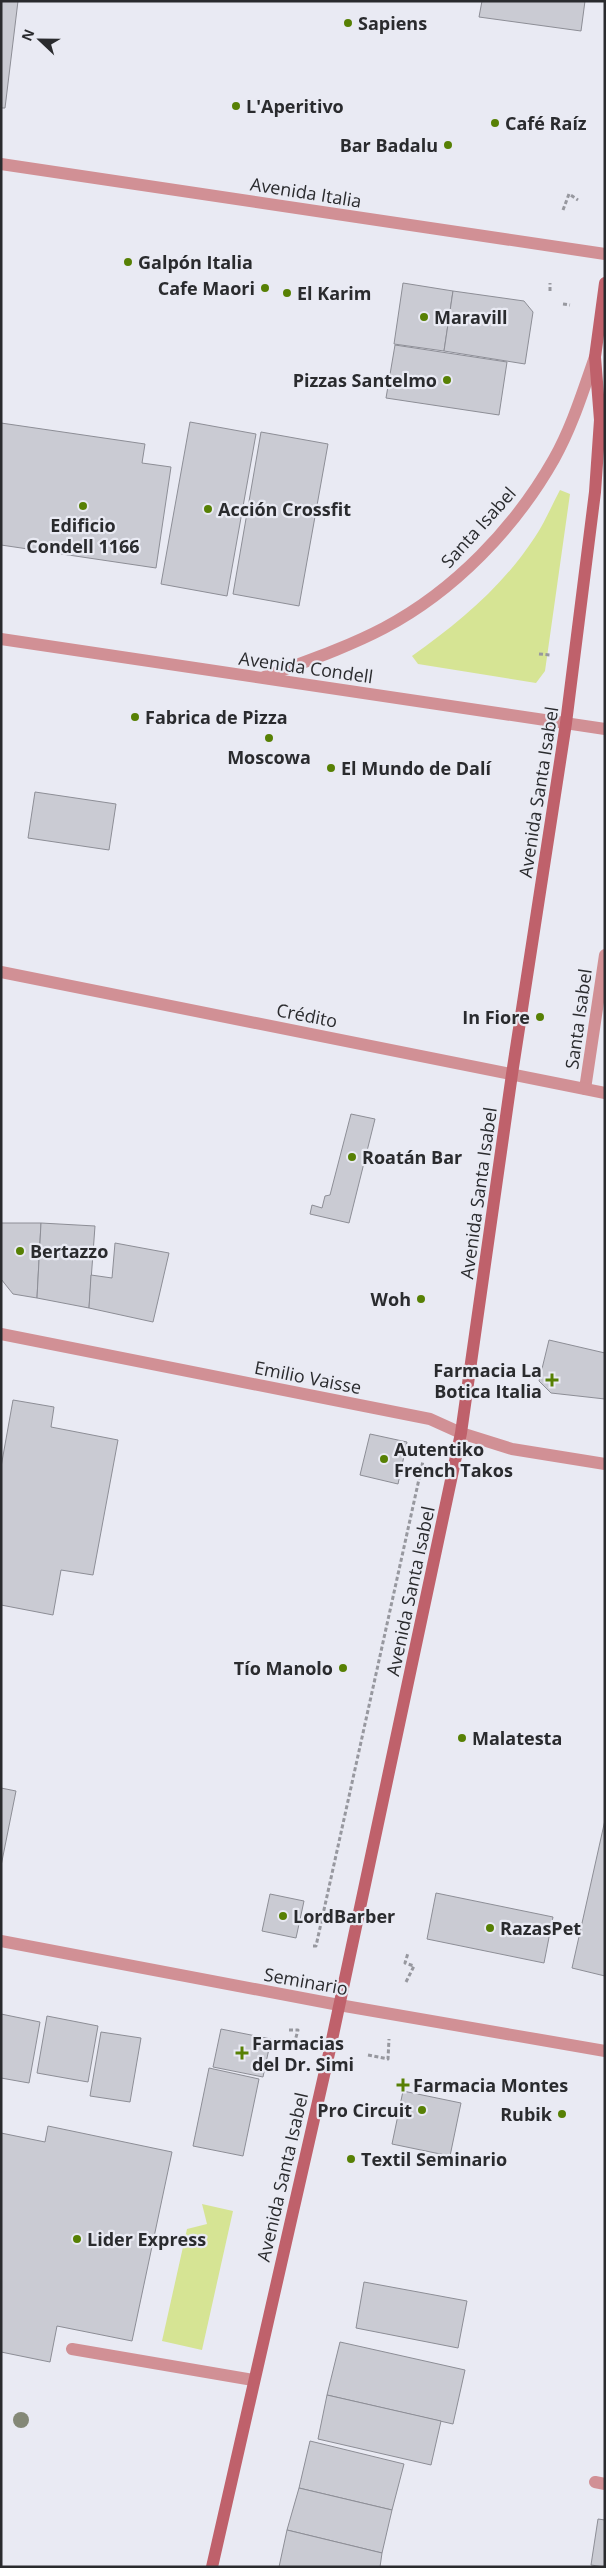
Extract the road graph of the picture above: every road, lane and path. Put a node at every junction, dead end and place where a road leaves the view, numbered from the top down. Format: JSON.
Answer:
{"nodes":[{"id":1,"x":1,"y":164,"type":"edge"},
{"id":2,"x":578,"y":200,"type":"dead end"},
{"id":3,"x":562,"y":210,"type":"dead end"},
{"id":4,"x":605,"y":254,"type":"edge"},
{"id":5,"x":550,"y":283,"type":"dead end"},
{"id":6,"x":605,"y":283,"type":"edge"},
{"id":7,"x":550,"y":292,"type":"dead end"},
{"id":8,"x":563,"y":304,"type":"dead end"},
{"id":9,"x":570,"y":305,"type":"dead end"},
{"id":10,"x":595,"y":357,"type":"junction"},
{"id":11,"x":1,"y":639,"type":"edge"},
{"id":12,"x":262,"y":678,"type":"junction"},
{"id":13,"x":566,"y":723,"type":"junction"},
{"id":14,"x":605,"y":729,"type":"edge"},
{"id":15,"x":605,"y":955,"type":"edge"},
{"id":16,"x":1,"y":972,"type":"edge"},
{"id":17,"x":512,"y":1074,"type":"junction"},
{"id":18,"x":585,"y":1089,"type":"junction"},
{"id":19,"x":605,"y":1093,"type":"edge"},
{"id":20,"x":1,"y":1334,"type":"edge"},
{"id":21,"x":461,"y":1434,"type":"junction"},
{"id":22,"x":423,"y":1462,"type":"dead end"},
{"id":23,"x":605,"y":1464,"type":"edge"},
{"id":24,"x":1,"y":1941,"type":"edge"},
{"id":25,"x":313,"y":1946,"type":"dead end"},
{"id":26,"x":408,"y":1954,"type":"dead end"},
{"id":27,"x":406,"y":1982,"type":"dead end"},
{"id":28,"x":339,"y":2005,"type":"junction"},
{"id":29,"x":290,"y":2030,"type":"dead end"},
{"id":30,"x":389,"y":2036,"type":"dead end"},
{"id":31,"x":308,"y":2045,"type":"dead end"},
{"id":32,"x":605,"y":2051,"type":"edge"},
{"id":33,"x":368,"y":2055,"type":"dead end"},
{"id":34,"x":72,"y":2349,"type":"dead end"},
{"id":35,"x":253,"y":2380,"type":"junction"},
{"id":36,"x":212,"y":2567,"type":"edge"}],
"edges":[{"from":1,"to":4,"type":"street","name":"Avenida Italia"},
{"from":2,"to":3,"type":"path"},
{"from":5,"to":7,"type":"path"},
{"from":6,"to":10,"type":"main road","name":"Avenida Santa Isabel"},
{"from":8,"to":9,"type":"path"},
{"from":10,"to":12,"type":"street","name":"Santa Isabel"},
{"from":10,"to":13,"type":"main road","name":"Avenida Santa Isabel"},
{"from":11,"to":12,"type":"street","name":"Avenida Condell"},
{"from":12,"to":13,"type":"street","name":"Avenida Condell"},
{"from":13,"to":14,"type":"street","name":"Avenida Condell"},
{"from":13,"to":17,"type":"main road","name":"Avenida Santa Isabel"},
{"from":15,"to":18,"type":"street","name":"Santa Isabel"},
{"from":16,"to":17,"type":"street","name":"Crédito"},
{"from":17,"to":18,"type":"street","name":"Crédito"},
{"from":17,"to":21,"type":"main road","name":"Avenida Santa Isabel"},
{"from":18,"to":19,"type":"street","name":"Crédito"},
{"from":20,"to":21,"type":"street","name":"Emilio Vaisse"},
{"from":21,"to":23,"type":"street","name":"Emilio Vaisse"},
{"from":21,"to":28,"type":"main road","name":"Avenida Santa Isabel"},
{"from":22,"to":25,"type":"path"},
{"from":24,"to":28,"type":"street","name":"Seminario"},
{"from":26,"to":27,"type":"path"},
{"from":28,"to":32,"type":"street","name":"Seminario"},
{"from":28,"to":35,"type":"main road","name":"Avenida Santa Isabel"},
{"from":29,"to":31,"type":"path"},
{"from":30,"to":33,"type":"path"},
{"from":34,"to":35,"type":"street"},
{"from":35,"to":36,"type":"main road","name":"Avenida Santa Isabel"}]}
